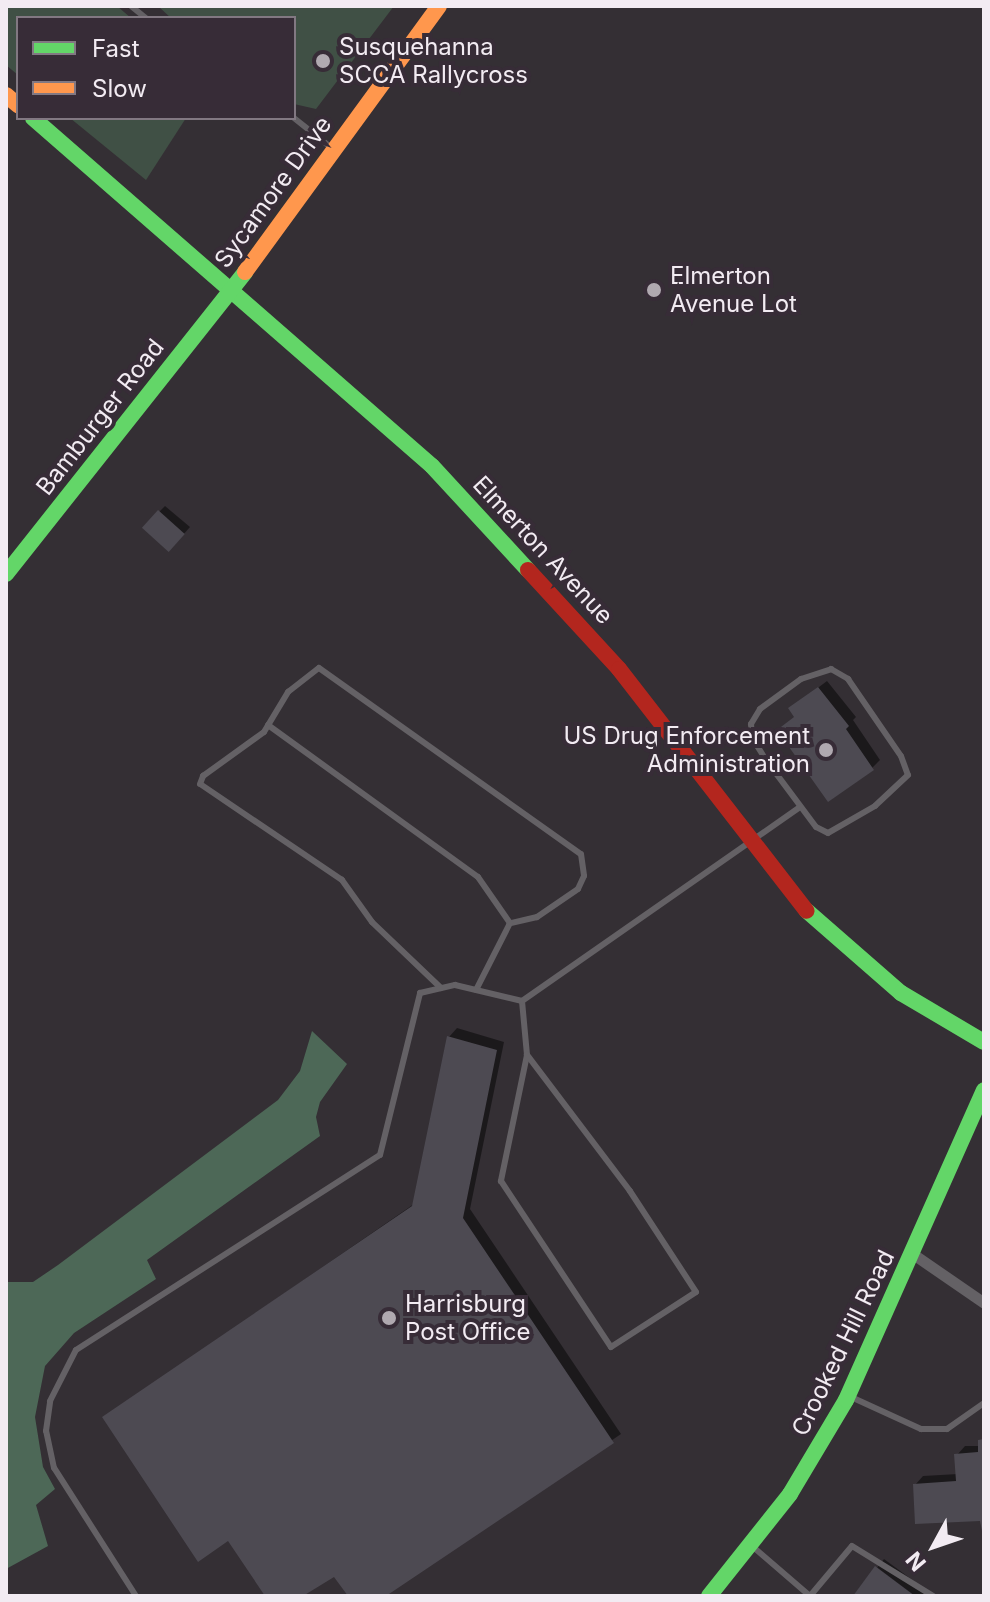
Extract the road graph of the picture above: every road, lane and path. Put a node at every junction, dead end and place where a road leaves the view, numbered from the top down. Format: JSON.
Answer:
{"nodes":[{"id":1,"x":439,"y":6,"type":"edge"},
{"id":2,"x":35,"y":120,"type":"edge"},
{"id":3,"x":296,"y":120,"type":"edge"},
{"id":4,"x":333,"y":149,"type":"junction"},
{"id":5,"x":232,"y":290,"type":"junction"},
{"id":6,"x":6,"y":574,"type":"edge"},
{"id":7,"x":268,"y":725,"type":"junction"},
{"id":8,"x":800,"y":807,"type":"junction"},
{"id":9,"x":752,"y":842,"type":"junction"},
{"id":10,"x":510,"y":923,"type":"junction"},
{"id":11,"x":441,"y":988,"type":"junction"},
{"id":12,"x":476,"y":990,"type":"junction"},
{"id":13,"x":522,"y":1001,"type":"junction"},
{"id":14,"x":984,"y":1042,"type":"edge"},
{"id":15,"x":527,"y":1055,"type":"junction"},
{"id":16,"x":984,"y":1090,"type":"edge"},
{"id":17,"x":913,"y":1254,"type":"junction"},
{"id":18,"x":984,"y":1303,"type":"edge"},
{"id":19,"x":849,"y":1395,"type":"junction"},
{"id":20,"x":984,"y":1403,"type":"edge"},
{"id":21,"x":752,"y":1546,"type":"junction"},
{"id":22,"x":136,"y":1596,"type":"edge"},
{"id":23,"x":709,"y":1596,"type":"edge"},
{"id":24,"x":933,"y":1596,"type":"edge"}],
"edges":[{"from":1,"to":4,"type":"main road","name":"Sycamore Drive"},
{"from":2,"to":5,"type":"main road","name":"Elmerton Avenue"},
{"from":3,"to":4,"type":"lane"},
{"from":4,"to":5,"type":"main road","name":"Sycamore Drive"},
{"from":5,"to":6,"type":"main road","name":"Bamburger Road"},
{"from":5,"to":9,"type":"main road","name":"Elmerton Avenue"},
{"from":7,"to":10,"type":"lane"},
{"from":7,"to":10,"type":"lane"},
{"from":7,"to":11,"type":"lane"},
{"from":8,"to":8,"type":"lane"},
{"from":8,"to":9,"type":"lane"},
{"from":9,"to":13,"type":"lane"},
{"from":9,"to":14,"type":"main road","name":"Elmerton Avenue"},
{"from":10,"to":12,"type":"lane"},
{"from":11,"to":12,"type":"lane"},
{"from":11,"to":22,"type":"lane"},
{"from":12,"to":13,"type":"lane"},
{"from":13,"to":15,"type":"lane"},
{"from":15,"to":15,"type":"lane"},
{"from":16,"to":17,"type":"main road","name":"Crooked Hill Road"},
{"from":17,"to":18,"type":"street"},
{"from":17,"to":19,"type":"main road","name":"Crooked Hill Road"},
{"from":19,"to":20,"type":"lane"},
{"from":19,"to":21,"type":"main road","name":"Crooked Hill Road"},
{"from":21,"to":23,"type":"main road","name":"Crooked Hill Road"},
{"from":21,"to":24,"type":"lane"}]}
